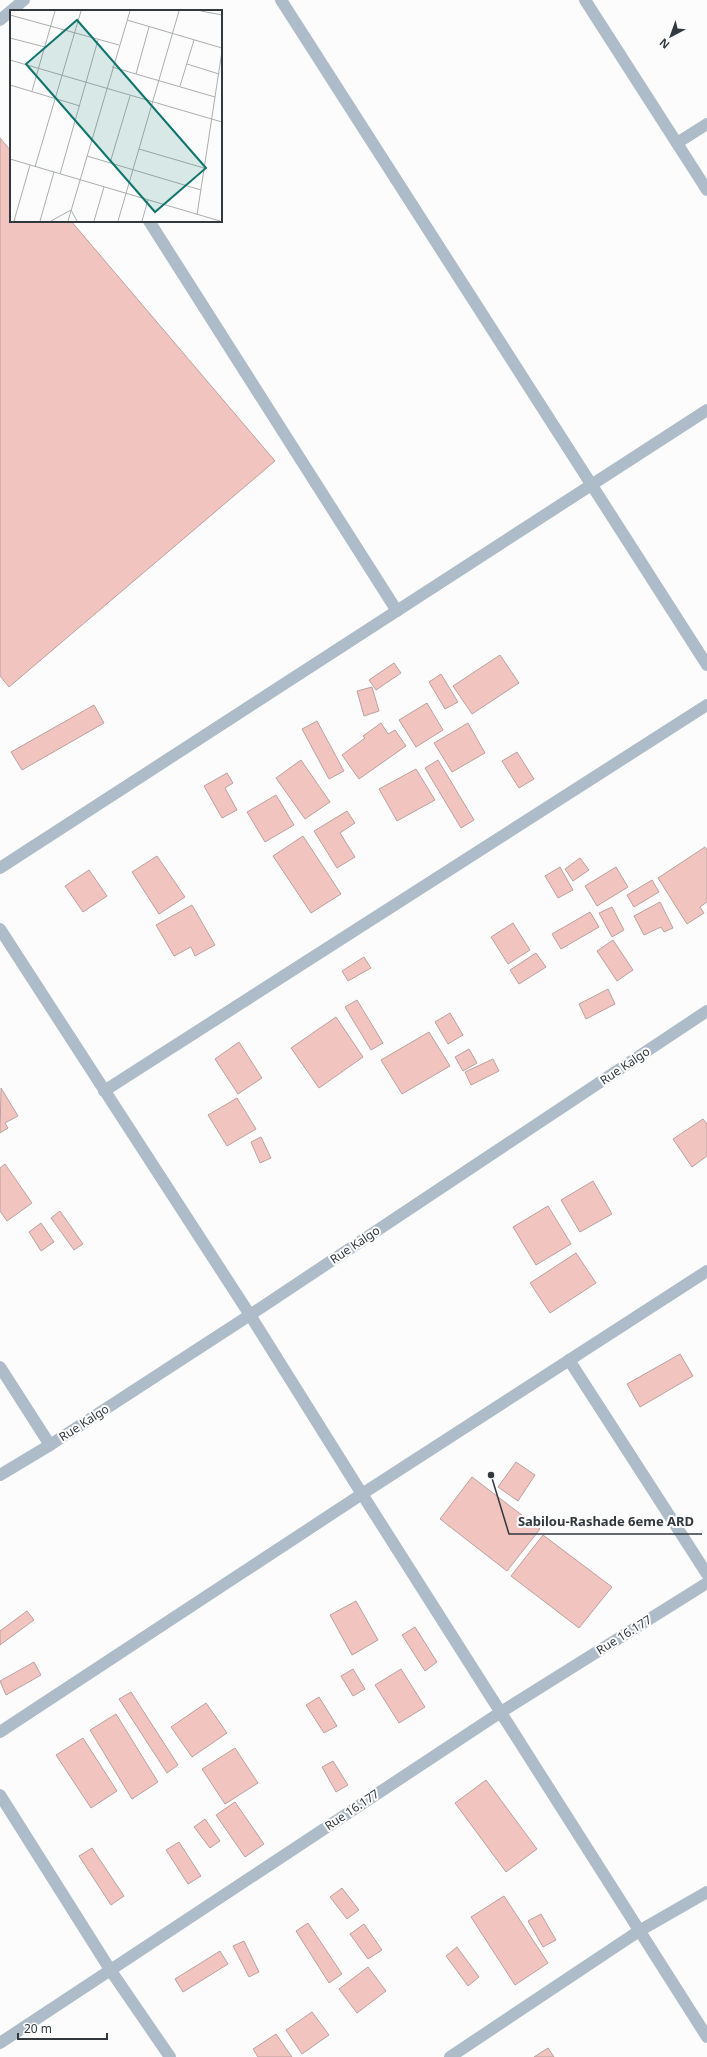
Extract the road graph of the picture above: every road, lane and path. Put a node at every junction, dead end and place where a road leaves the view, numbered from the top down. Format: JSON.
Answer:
{"nodes":[{"id":1,"x":24,"y":0,"type":"edge"},
{"id":2,"x":281,"y":0,"type":"edge"},
{"id":3,"x":585,"y":0,"type":"edge"},
{"id":4,"x":14,"y":10,"type":"edge"},
{"id":5,"x":10,"y":13,"type":"edge"},
{"id":6,"x":0,"y":20,"type":"edge"},
{"id":7,"x":707,"y":124,"type":"edge"},
{"id":8,"x":677,"y":143,"type":"junction"},
{"id":9,"x":707,"y":190,"type":"edge"},
{"id":10,"x":150,"y":222,"type":"edge"},
{"id":11,"x":707,"y":410,"type":"edge"},
{"id":12,"x":591,"y":485,"type":"junction"},
{"id":13,"x":397,"y":611,"type":"junction"},
{"id":14,"x":707,"y":665,"type":"edge"},
{"id":15,"x":707,"y":705,"type":"edge"},
{"id":16,"x":0,"y":868,"type":"edge"},
{"id":17,"x":0,"y":929,"type":"edge"},
{"id":18,"x":707,"y":1011,"type":"edge"},
{"id":19,"x":104,"y":1091,"type":"junction"},
{"id":20,"x":707,"y":1271,"type":"edge"},
{"id":21,"x":250,"y":1315,"type":"junction"},
{"id":22,"x":569,"y":1360,"type":"junction"},
{"id":23,"x":0,"y":1367,"type":"edge"},
{"id":24,"x":50,"y":1445,"type":"junction"},
{"id":25,"x":0,"y":1475,"type":"edge"},
{"id":26,"x":362,"y":1494,"type":"junction"},
{"id":27,"x":707,"y":1574,"type":"edge"},
{"id":28,"x":707,"y":1583,"type":"edge"},
{"id":29,"x":500,"y":1712,"type":"junction"},
{"id":30,"x":0,"y":1732,"type":"edge"},
{"id":31,"x":0,"y":1795,"type":"edge"},
{"id":32,"x":707,"y":1892,"type":"edge"},
{"id":33,"x":639,"y":1931,"type":"junction"},
{"id":34,"x":111,"y":1971,"type":"junction"},
{"id":35,"x":707,"y":2037,"type":"edge"},
{"id":36,"x":0,"y":2043,"type":"edge"},
{"id":37,"x":170,"y":2057,"type":"edge"},
{"id":38,"x":450,"y":2057,"type":"edge"}],
"edges":[{"from":1,"to":4,"type":"street"},
{"from":2,"to":12,"type":"street"},
{"from":3,"to":8,"type":"street"},
{"from":5,"to":6,"type":"street"},
{"from":7,"to":8,"type":"street"},
{"from":8,"to":9,"type":"street"},
{"from":10,"to":13,"type":"street"},
{"from":11,"to":12,"type":"street"},
{"from":12,"to":13,"type":"street"},
{"from":12,"to":14,"type":"street"},
{"from":13,"to":16,"type":"street"},
{"from":15,"to":19,"type":"street"},
{"from":17,"to":19,"type":"street"},
{"from":18,"to":21,"type":"street","name":"Rue Kalgo"},
{"from":19,"to":21,"type":"street"},
{"from":20,"to":22,"type":"street"},
{"from":21,"to":24,"type":"street","name":"Rue Kalgo"},
{"from":21,"to":26,"type":"street"},
{"from":22,"to":26,"type":"street"},
{"from":22,"to":27,"type":"street"},
{"from":23,"to":24,"type":"street"},
{"from":24,"to":25,"type":"street","name":"Rue Kalgo"},
{"from":26,"to":29,"type":"street"},
{"from":26,"to":30,"type":"street"},
{"from":28,"to":29,"type":"street","name":"Rue 16.177"},
{"from":29,"to":33,"type":"street"},
{"from":29,"to":34,"type":"street","name":"Rue 16.177"},
{"from":31,"to":34,"type":"street"},
{"from":32,"to":33,"type":"street"},
{"from":33,"to":35,"type":"street"},
{"from":33,"to":38,"type":"street"},
{"from":34,"to":36,"type":"street","name":"Rue 16.177"},
{"from":34,"to":37,"type":"street"}]}
